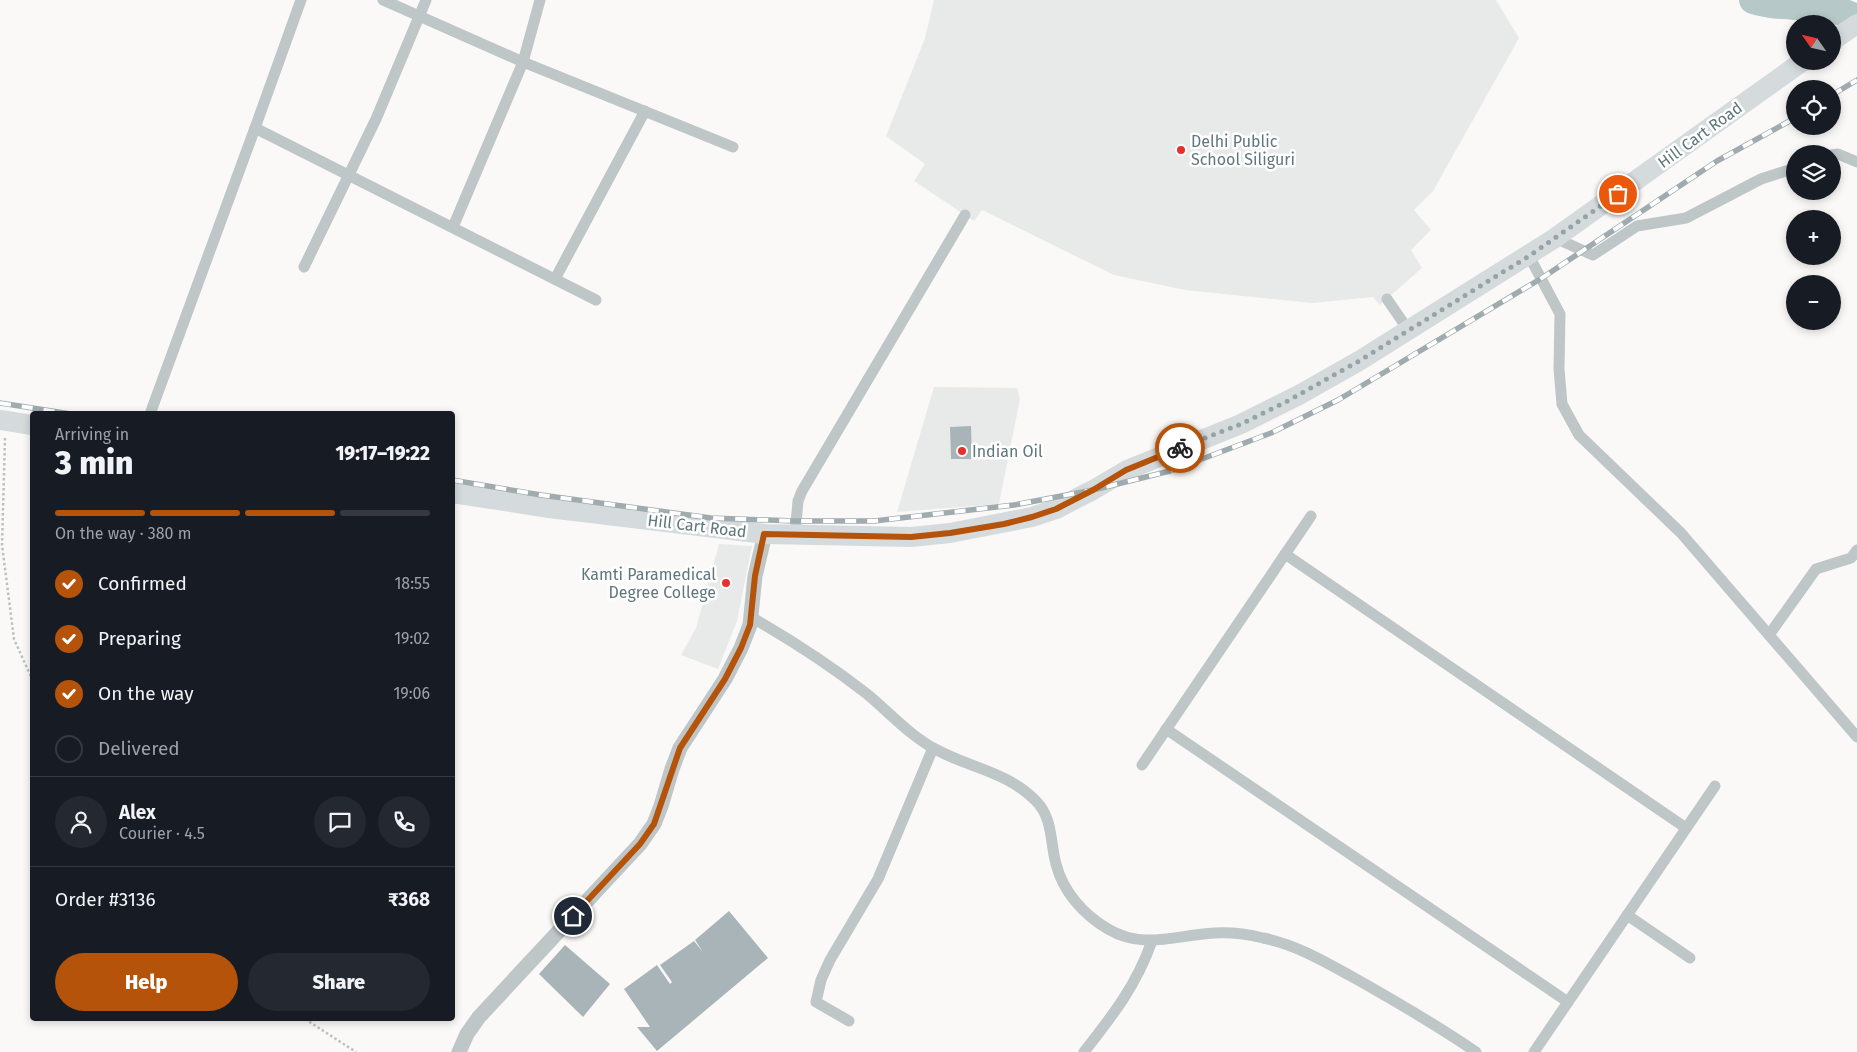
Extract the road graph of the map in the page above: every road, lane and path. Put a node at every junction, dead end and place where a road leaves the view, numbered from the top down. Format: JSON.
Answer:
{"nodes":[{"id":1,"x":301,"y":0,"type":"edge"},
{"id":2,"x":383,"y":0,"type":"edge"},
{"id":3,"x":426,"y":0,"type":"edge"},
{"id":4,"x":540,"y":0,"type":"edge"},
{"id":5,"x":419,"y":16,"type":"junction"},
{"id":6,"x":1857,"y":24,"type":"edge"},
{"id":7,"x":1841,"y":35,"type":"edge"},
{"id":8,"x":523,"y":62,"type":"junction"},
{"id":9,"x":1790,"y":70,"type":"edge"},
{"id":10,"x":645,"y":111,"type":"junction"},
{"id":11,"x":255,"y":128,"type":"junction"},
{"id":12,"x":733,"y":147,"type":"dead end"},
{"id":13,"x":1841,"y":155,"type":"edge"},
{"id":14,"x":1857,"y":162,"type":"edge"},
{"id":15,"x":1786,"y":171,"type":"edge"},
{"id":16,"x":348,"y":175,"type":"junction"},
{"id":17,"x":965,"y":215,"type":"dead end"},
{"id":18,"x":453,"y":228,"type":"junction"},
{"id":19,"x":1554,"y":238,"type":"junction"},
{"id":20,"x":1529,"y":256,"type":"junction"},
{"id":21,"x":304,"y":267,"type":"dead end"},
{"id":22,"x":555,"y":279,"type":"junction"},
{"id":23,"x":1387,"y":299,"type":"dead end"},
{"id":24,"x":596,"y":300,"type":"dead end"},
{"id":25,"x":1409,"y":331,"type":"junction"},
{"id":26,"x":151,"y":411,"type":"edge"},
{"id":27,"x":3,"y":421,"type":"edge"},
{"id":28,"x":30,"y":425,"type":"edge"},
{"id":29,"x":455,"y":493,"type":"edge"},
{"id":30,"x":1311,"y":516,"type":"dead end"},
{"id":31,"x":764,"y":534,"type":"junction"},
{"id":32,"x":795,"y":535,"type":"junction"},
{"id":33,"x":1857,"y":550,"type":"edge"},
{"id":34,"x":1284,"y":554,"type":"junction"},
{"id":35,"x":751,"y":616,"type":"junction"},
{"id":36,"x":1769,"y":635,"type":"junction"},
{"id":37,"x":30,"y":675,"type":"edge"},
{"id":38,"x":1166,"y":729,"type":"junction"},
{"id":39,"x":1857,"y":736,"type":"edge"},
{"id":40,"x":933,"y":748,"type":"junction"},
{"id":41,"x":1142,"y":765,"type":"dead end"},
{"id":42,"x":1715,"y":786,"type":"dead end"},
{"id":43,"x":1686,"y":828,"type":"junction"},
{"id":44,"x":1627,"y":915,"type":"junction"},
{"id":45,"x":1152,"y":941,"type":"junction"},
{"id":46,"x":1690,"y":958,"type":"dead end"},
{"id":47,"x":1568,"y":1002,"type":"junction"},
{"id":48,"x":308,"y":1021,"type":"edge"},
{"id":49,"x":849,"y":1021,"type":"dead end"},
{"id":50,"x":356,"y":1052,"type":"edge"},
{"id":51,"x":459,"y":1052,"type":"edge"},
{"id":52,"x":1084,"y":1052,"type":"edge"},
{"id":53,"x":1476,"y":1052,"type":"edge"},
{"id":54,"x":1534,"y":1052,"type":"edge"}],
"edges":[{"from":1,"to":11,"type":"street"},
{"from":2,"to":5,"type":"street"},
{"from":3,"to":5,"type":"street"},
{"from":4,"to":8,"type":"street"},
{"from":5,"to":8,"type":"street"},
{"from":5,"to":16,"type":"street"},
{"from":6,"to":7,"type":"highway"},
{"from":8,"to":10,"type":"street"},
{"from":8,"to":18,"type":"street"},
{"from":9,"to":19,"type":"highway","name":"Hill Cart Road"},
{"from":10,"to":12,"type":"street"},
{"from":10,"to":22,"type":"street"},
{"from":11,"to":16,"type":"street"},
{"from":11,"to":26,"type":"street"},
{"from":13,"to":14,"type":"street"},
{"from":15,"to":19,"type":"street"},
{"from":16,"to":18,"type":"street"},
{"from":16,"to":21,"type":"street"},
{"from":17,"to":32,"type":"street"},
{"from":18,"to":22,"type":"street"},
{"from":19,"to":20,"type":"highway","name":"Hill Cart Road"},
{"from":20,"to":25,"type":"highway","name":"Hill Cart Road"},
{"from":20,"to":36,"type":"street"},
{"from":22,"to":24,"type":"street"},
{"from":23,"to":25,"type":"street"},
{"from":25,"to":32,"type":"highway","name":"Hill Cart Road"},
{"from":27,"to":28,"type":"highway"},
{"from":27,"to":37,"type":"path"},
{"from":29,"to":31,"type":"highway","name":"Hill Cart Road"},
{"from":30,"to":34,"type":"street"},
{"from":31,"to":32,"type":"highway","name":"Hill Cart Road"},
{"from":31,"to":35,"type":"street"},
{"from":33,"to":36,"type":"street"},
{"from":34,"to":38,"type":"street"},
{"from":34,"to":43,"type":"street"},
{"from":35,"to":40,"type":"street"},
{"from":35,"to":51,"type":"street"},
{"from":36,"to":39,"type":"street"},
{"from":38,"to":41,"type":"street"},
{"from":38,"to":47,"type":"street"},
{"from":40,"to":45,"type":"street"},
{"from":40,"to":49,"type":"street"},
{"from":42,"to":43,"type":"street"},
{"from":43,"to":44,"type":"street"},
{"from":44,"to":46,"type":"street"},
{"from":44,"to":47,"type":"street"},
{"from":45,"to":52,"type":"street"},
{"from":45,"to":53,"type":"street"},
{"from":47,"to":54,"type":"street"},
{"from":48,"to":50,"type":"path"}]}
